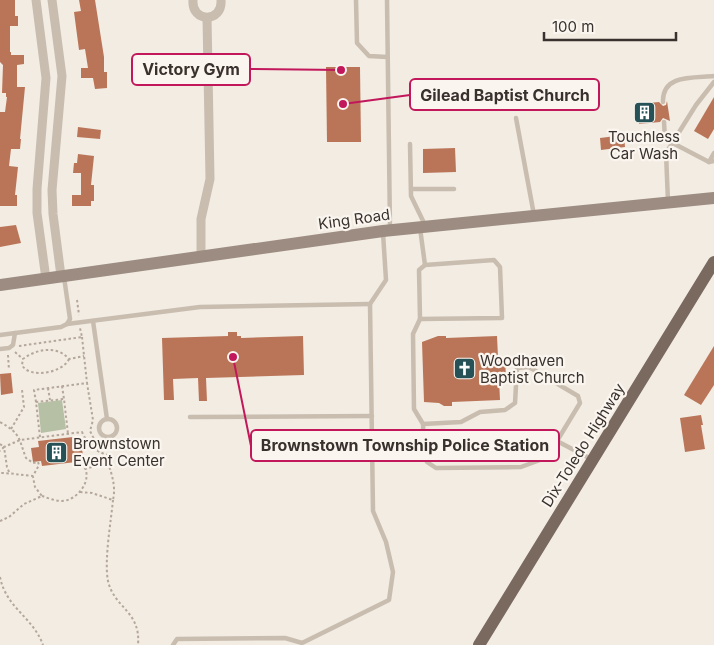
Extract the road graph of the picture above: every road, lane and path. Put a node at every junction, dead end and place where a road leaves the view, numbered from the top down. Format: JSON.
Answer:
{"nodes":[{"id":1,"x":36,"y":0,"type":"edge"},
{"id":2,"x":52,"y":0,"type":"edge"},
{"id":3,"x":193,"y":0,"type":"edge"},
{"id":4,"x":221,"y":0,"type":"edge"},
{"id":5,"x":356,"y":0,"type":"edge"},
{"id":6,"x":387,"y":0,"type":"edge"},
{"id":7,"x":207,"y":18,"type":"junction"},
{"id":8,"x":56,"y":30,"type":"junction"},
{"id":9,"x":41,"y":32,"type":"junction"},
{"id":10,"x":387,"y":57,"type":"junction"},
{"id":11,"x":714,"y":76,"type":"edge"},
{"id":12,"x":714,"y":82,"type":"edge"},
{"id":13,"x":663,"y":102,"type":"dead end"},
{"id":14,"x":44,"y":109,"type":"junction"},
{"id":15,"x":60,"y":111,"type":"junction"},
{"id":16,"x":516,"y":118,"type":"dead end"},
{"id":17,"x":664,"y":122,"type":"dead end"},
{"id":18,"x":672,"y":143,"type":"junction"},
{"id":19,"x":410,"y":144,"type":"dead end"},
{"id":20,"x":714,"y":153,"type":"edge"},
{"id":21,"x":711,"y":162,"type":"edge"},
{"id":22,"x":37,"y":189,"type":"junction"},
{"id":23,"x":411,"y":189,"type":"junction"},
{"id":24,"x":454,"y":189,"type":"dead end"},
{"id":25,"x":52,"y":190,"type":"junction"},
{"id":26,"x":714,"y":198,"type":"edge"},
{"id":27,"x":668,"y":204,"type":"junction"},
{"id":28,"x":534,"y":216,"type":"junction"},
{"id":29,"x":423,"y":227,"type":"junction"},
{"id":30,"x":386,"y":231,"type":"junction"},
{"id":31,"x":201,"y":256,"type":"junction"},
{"id":32,"x":714,"y":262,"type":"edge"},
{"id":33,"x":426,"y":265,"type":"junction"},
{"id":34,"x":63,"y":276,"type":"junction"},
{"id":35,"x":46,"y":279,"type":"junction"},
{"id":36,"x":0,"y":285,"type":"edge"},
{"id":37,"x":77,"y":300,"type":"dead end"},
{"id":38,"x":370,"y":304,"type":"junction"},
{"id":39,"x":420,"y":319,"type":"junction"},
{"id":40,"x":93,"y":321,"type":"junction"},
{"id":41,"x":80,"y":323,"type":"junction"},
{"id":42,"x":67,"y":324,"type":"junction"},
{"id":43,"x":16,"y":333,"type":"junction"},
{"id":44,"x":0,"y":336,"type":"edge"},
{"id":45,"x":82,"y":337,"type":"junction"},
{"id":46,"x":42,"y":342,"type":"junction"},
{"id":47,"x":0,"y":349,"type":"edge"},
{"id":48,"x":43,"y":350,"type":"junction"},
{"id":49,"x":14,"y":351,"type":"junction"},
{"id":50,"x":84,"y":356,"type":"junction"},
{"id":51,"x":23,"y":359,"type":"junction"},
{"id":52,"x":69,"y":359,"type":"junction"},
{"id":53,"x":9,"y":370,"type":"dead end"},
{"id":54,"x":88,"y":383,"type":"junction"},
{"id":55,"x":62,"y":386,"type":"junction"},
{"id":56,"x":48,"y":388,"type":"junction"},
{"id":57,"x":22,"y":390,"type":"dead end"},
{"id":58,"x":64,"y":399,"type":"junction"},
{"id":59,"x":50,"y":400,"type":"junction"},
{"id":60,"x":36,"y":402,"type":"junction"},
{"id":61,"x":372,"y":416,"type":"junction"},
{"id":62,"x":190,"y":417,"type":"dead end"},
{"id":63,"x":107,"y":419,"type":"dead end"},
{"id":64,"x":0,"y":422,"type":"edge"},
{"id":65,"x":423,"y":424,"type":"junction"},
{"id":66,"x":11,"y":428,"type":"junction"},
{"id":67,"x":90,"y":431,"type":"junction"},
{"id":68,"x":82,"y":432,"type":"junction"},
{"id":69,"x":68,"y":434,"type":"junction"},
{"id":70,"x":40,"y":437,"type":"junction"},
{"id":71,"x":94,"y":439,"type":"junction"},
{"id":72,"x":20,"y":440,"type":"junction"},
{"id":73,"x":557,"y":441,"type":"junction"},
{"id":74,"x":0,"y":444,"type":"edge"},
{"id":75,"x":88,"y":444,"type":"junction"},
{"id":76,"x":4,"y":447,"type":"junction"},
{"id":77,"x":0,"y":451,"type":"edge"},
{"id":78,"x":98,"y":452,"type":"junction"},
{"id":79,"x":76,"y":460,"type":"dead end"},
{"id":80,"x":592,"y":460,"type":"junction"},
{"id":81,"x":108,"y":462,"type":"junction"},
{"id":82,"x":85,"y":469,"type":"junction"},
{"id":83,"x":10,"y":472,"type":"junction"},
{"id":84,"x":0,"y":473,"type":"edge"},
{"id":85,"x":33,"y":476,"type":"junction"},
{"id":86,"x":80,"y":492,"type":"junction"},
{"id":87,"x":42,"y":496,"type":"junction"},
{"id":88,"x":113,"y":500,"type":"junction"},
{"id":89,"x":0,"y":521,"type":"edge"},
{"id":90,"x":0,"y":577,"type":"edge"},
{"id":91,"x":302,"y":644,"type":"edge"},
{"id":92,"x":44,"y":645,"type":"edge"},
{"id":93,"x":138,"y":645,"type":"edge"},
{"id":94,"x":173,"y":645,"type":"edge"},
{"id":95,"x":479,"y":645,"type":"edge"}],
"edges":[{"from":1,"to":9,"type":"street"},
{"from":2,"to":8,"type":"street"},
{"from":3,"to":7,"type":"street"},
{"from":4,"to":7,"type":"street"},
{"from":5,"to":10,"type":"lane"},
{"from":6,"to":10,"type":"lane"},
{"from":7,"to":31,"type":"street"},
{"from":8,"to":9,"type":"street"},
{"from":8,"to":15,"type":"street"},
{"from":9,"to":14,"type":"street"},
{"from":10,"to":30,"type":"lane"},
{"from":11,"to":13,"type":"lane"},
{"from":12,"to":18,"type":"lane"},
{"from":14,"to":15,"type":"street"},
{"from":14,"to":22,"type":"street"},
{"from":15,"to":25,"type":"street"},
{"from":16,"to":28,"type":"lane"},
{"from":17,"to":18,"type":"lane"},
{"from":18,"to":21,"type":"lane"},
{"from":18,"to":27,"type":"lane"},
{"from":19,"to":23,"type":"lane"},
{"from":20,"to":21,"type":"lane"},
{"from":22,"to":25,"type":"street"},
{"from":22,"to":35,"type":"street"},
{"from":23,"to":24,"type":"lane"},
{"from":23,"to":29,"type":"lane"},
{"from":25,"to":34,"type":"street"},
{"from":26,"to":27,"type":"main road","name":"King Road"},
{"from":27,"to":28,"type":"main road","name":"King Road"},
{"from":28,"to":29,"type":"main road","name":"King Road"},
{"from":29,"to":30,"type":"main road","name":"King Road"},
{"from":29,"to":33,"type":"lane"},
{"from":30,"to":31,"type":"main road","name":"King Road"},
{"from":30,"to":38,"type":"lane"},
{"from":31,"to":34,"type":"main road","name":"King Road"},
{"from":32,"to":80,"type":"main road","name":"Dix-Toledo Highway"},
{"from":33,"to":39,"type":"lane"},
{"from":33,"to":39,"type":"lane"},
{"from":34,"to":35,"type":"main road","name":"King Road"},
{"from":34,"to":42,"type":"lane"},
{"from":35,"to":36,"type":"main road","name":"King Road"},
{"from":37,"to":41,"type":"path"},
{"from":38,"to":40,"type":"lane"},
{"from":38,"to":61,"type":"lane"},
{"from":39,"to":65,"type":"lane"},
{"from":40,"to":41,"type":"lane"},
{"from":40,"to":63,"type":"lane"},
{"from":41,"to":42,"type":"lane"},
{"from":41,"to":45,"type":"path"},
{"from":42,"to":43,"type":"lane"},
{"from":43,"to":44,"type":"lane"},
{"from":43,"to":47,"type":"lane"},
{"from":45,"to":46,"type":"path"},
{"from":45,"to":50,"type":"path"},
{"from":46,"to":48,"type":"path"},
{"from":46,"to":49,"type":"path"},
{"from":48,"to":51,"type":"path"},
{"from":48,"to":52,"type":"path"},
{"from":49,"to":51,"type":"path"},
{"from":49,"to":53,"type":"path"},
{"from":50,"to":52,"type":"path"},
{"from":50,"to":54,"type":"path"},
{"from":51,"to":52,"type":"path"},
{"from":54,"to":55,"type":"path"},
{"from":54,"to":67,"type":"path"},
{"from":55,"to":56,"type":"path"},
{"from":55,"to":58,"type":"path"},
{"from":56,"to":59,"type":"path"},
{"from":56,"to":60,"type":"path"},
{"from":57,"to":66,"type":"path"},
{"from":58,"to":59,"type":"path"},
{"from":58,"to":69,"type":"path"},
{"from":59,"to":60,"type":"path"},
{"from":60,"to":70,"type":"path"},
{"from":61,"to":62,"type":"lane"},
{"from":61,"to":91,"type":"lane"},
{"from":64,"to":66,"type":"path"},
{"from":65,"to":73,"type":"lane"},
{"from":65,"to":73,"type":"lane"},
{"from":66,"to":72,"type":"path"},
{"from":67,"to":68,"type":"path"},
{"from":67,"to":71,"type":"path"},
{"from":68,"to":69,"type":"path"},
{"from":68,"to":75,"type":"path"},
{"from":69,"to":70,"type":"path"},
{"from":70,"to":72,"type":"path"},
{"from":71,"to":75,"type":"path"},
{"from":71,"to":78,"type":"path"},
{"from":72,"to":76,"type":"path"},
{"from":72,"to":85,"type":"path"},
{"from":73,"to":80,"type":"lane"},
{"from":74,"to":76,"type":"path"},
{"from":75,"to":78,"type":"path"},
{"from":76,"to":77,"type":"path"},
{"from":76,"to":83,"type":"path"},
{"from":78,"to":81,"type":"path"},
{"from":79,"to":82,"type":"path"},
{"from":80,"to":95,"type":"main road","name":"Dix-Toledo Highway"},
{"from":81,"to":82,"type":"path"},
{"from":81,"to":88,"type":"path"},
{"from":82,"to":86,"type":"path"},
{"from":83,"to":84,"type":"path"},
{"from":83,"to":85,"type":"path"},
{"from":85,"to":87,"type":"path"},
{"from":86,"to":87,"type":"path"},
{"from":86,"to":88,"type":"path"},
{"from":87,"to":89,"type":"path"},
{"from":88,"to":93,"type":"path"},
{"from":90,"to":92,"type":"path"},
{"from":91,"to":94,"type":"lane"}]}
